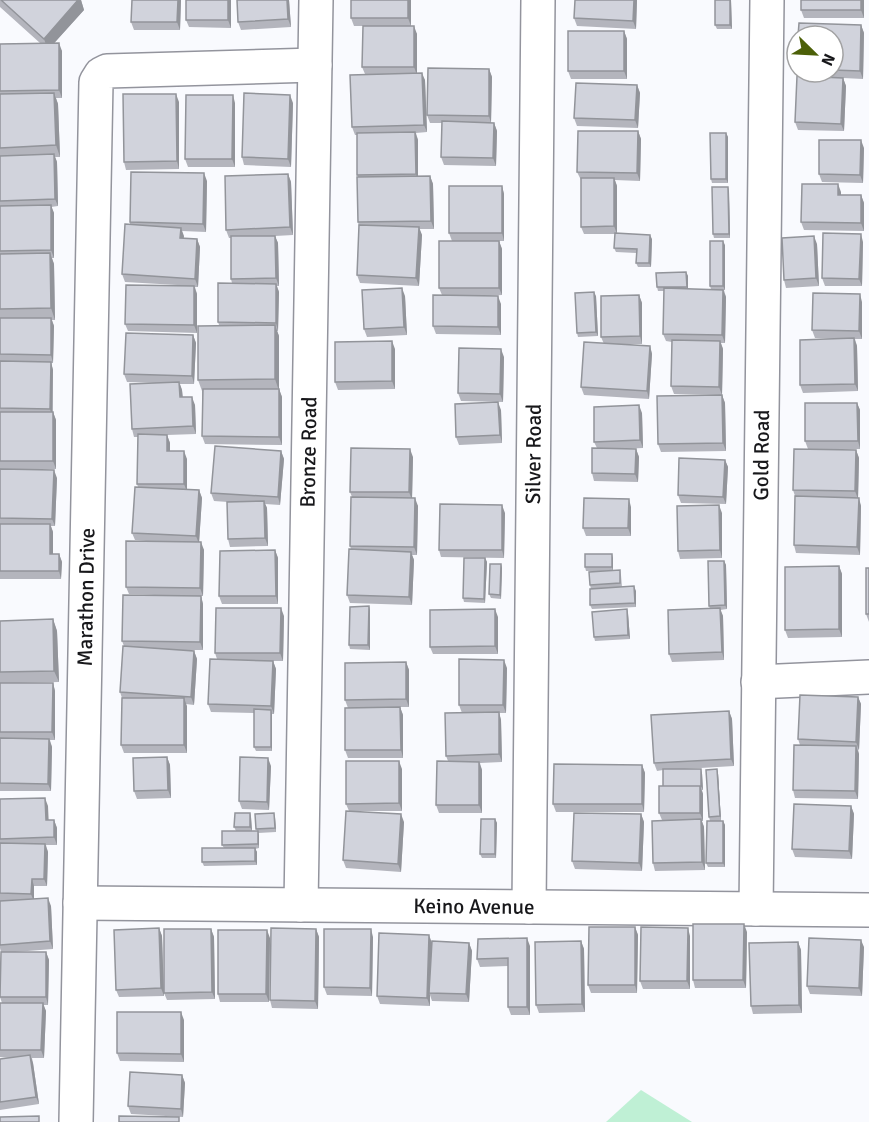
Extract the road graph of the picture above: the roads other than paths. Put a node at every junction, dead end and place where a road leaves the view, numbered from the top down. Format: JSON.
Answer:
{"nodes":[{"id":1,"x":316,"y":0,"type":"edge"},
{"id":2,"x":538,"y":0,"type":"edge"},
{"id":3,"x":767,"y":0,"type":"edge"},
{"id":4,"x":315,"y":65,"type":"junction"},
{"id":5,"x":869,"y":676,"type":"edge"},
{"id":6,"x":759,"y":682,"type":"junction"},
{"id":7,"x":80,"y":903,"type":"junction"},
{"id":8,"x":301,"y":905,"type":"junction"},
{"id":9,"x":529,"y":907,"type":"junction"},
{"id":10,"x":756,"y":909,"type":"junction"},
{"id":11,"x":869,"y":910,"type":"edge"},
{"id":12,"x":76,"y":1122,"type":"edge"}],
"edges":[{"from":1,"to":4,"type":"street","name":"Bronze Road"},
{"from":2,"to":9,"type":"street","name":"Silver Road"},
{"from":3,"to":6,"type":"street","name":"Gold Road"},
{"from":4,"to":7,"type":"street","name":"Marathon Drive"},
{"from":4,"to":8,"type":"street","name":"Bronze Road"},
{"from":5,"to":6,"type":"street"},
{"from":6,"to":10,"type":"street","name":"Gold Road"},
{"from":7,"to":8,"type":"street","name":"Keino Avenue"},
{"from":7,"to":12,"type":"street","name":"Marathon Drive"},
{"from":8,"to":9,"type":"street","name":"Keino Avenue"},
{"from":9,"to":10,"type":"street","name":"Keino Avenue"},
{"from":10,"to":11,"type":"street","name":"Keino Avenue"}]}
